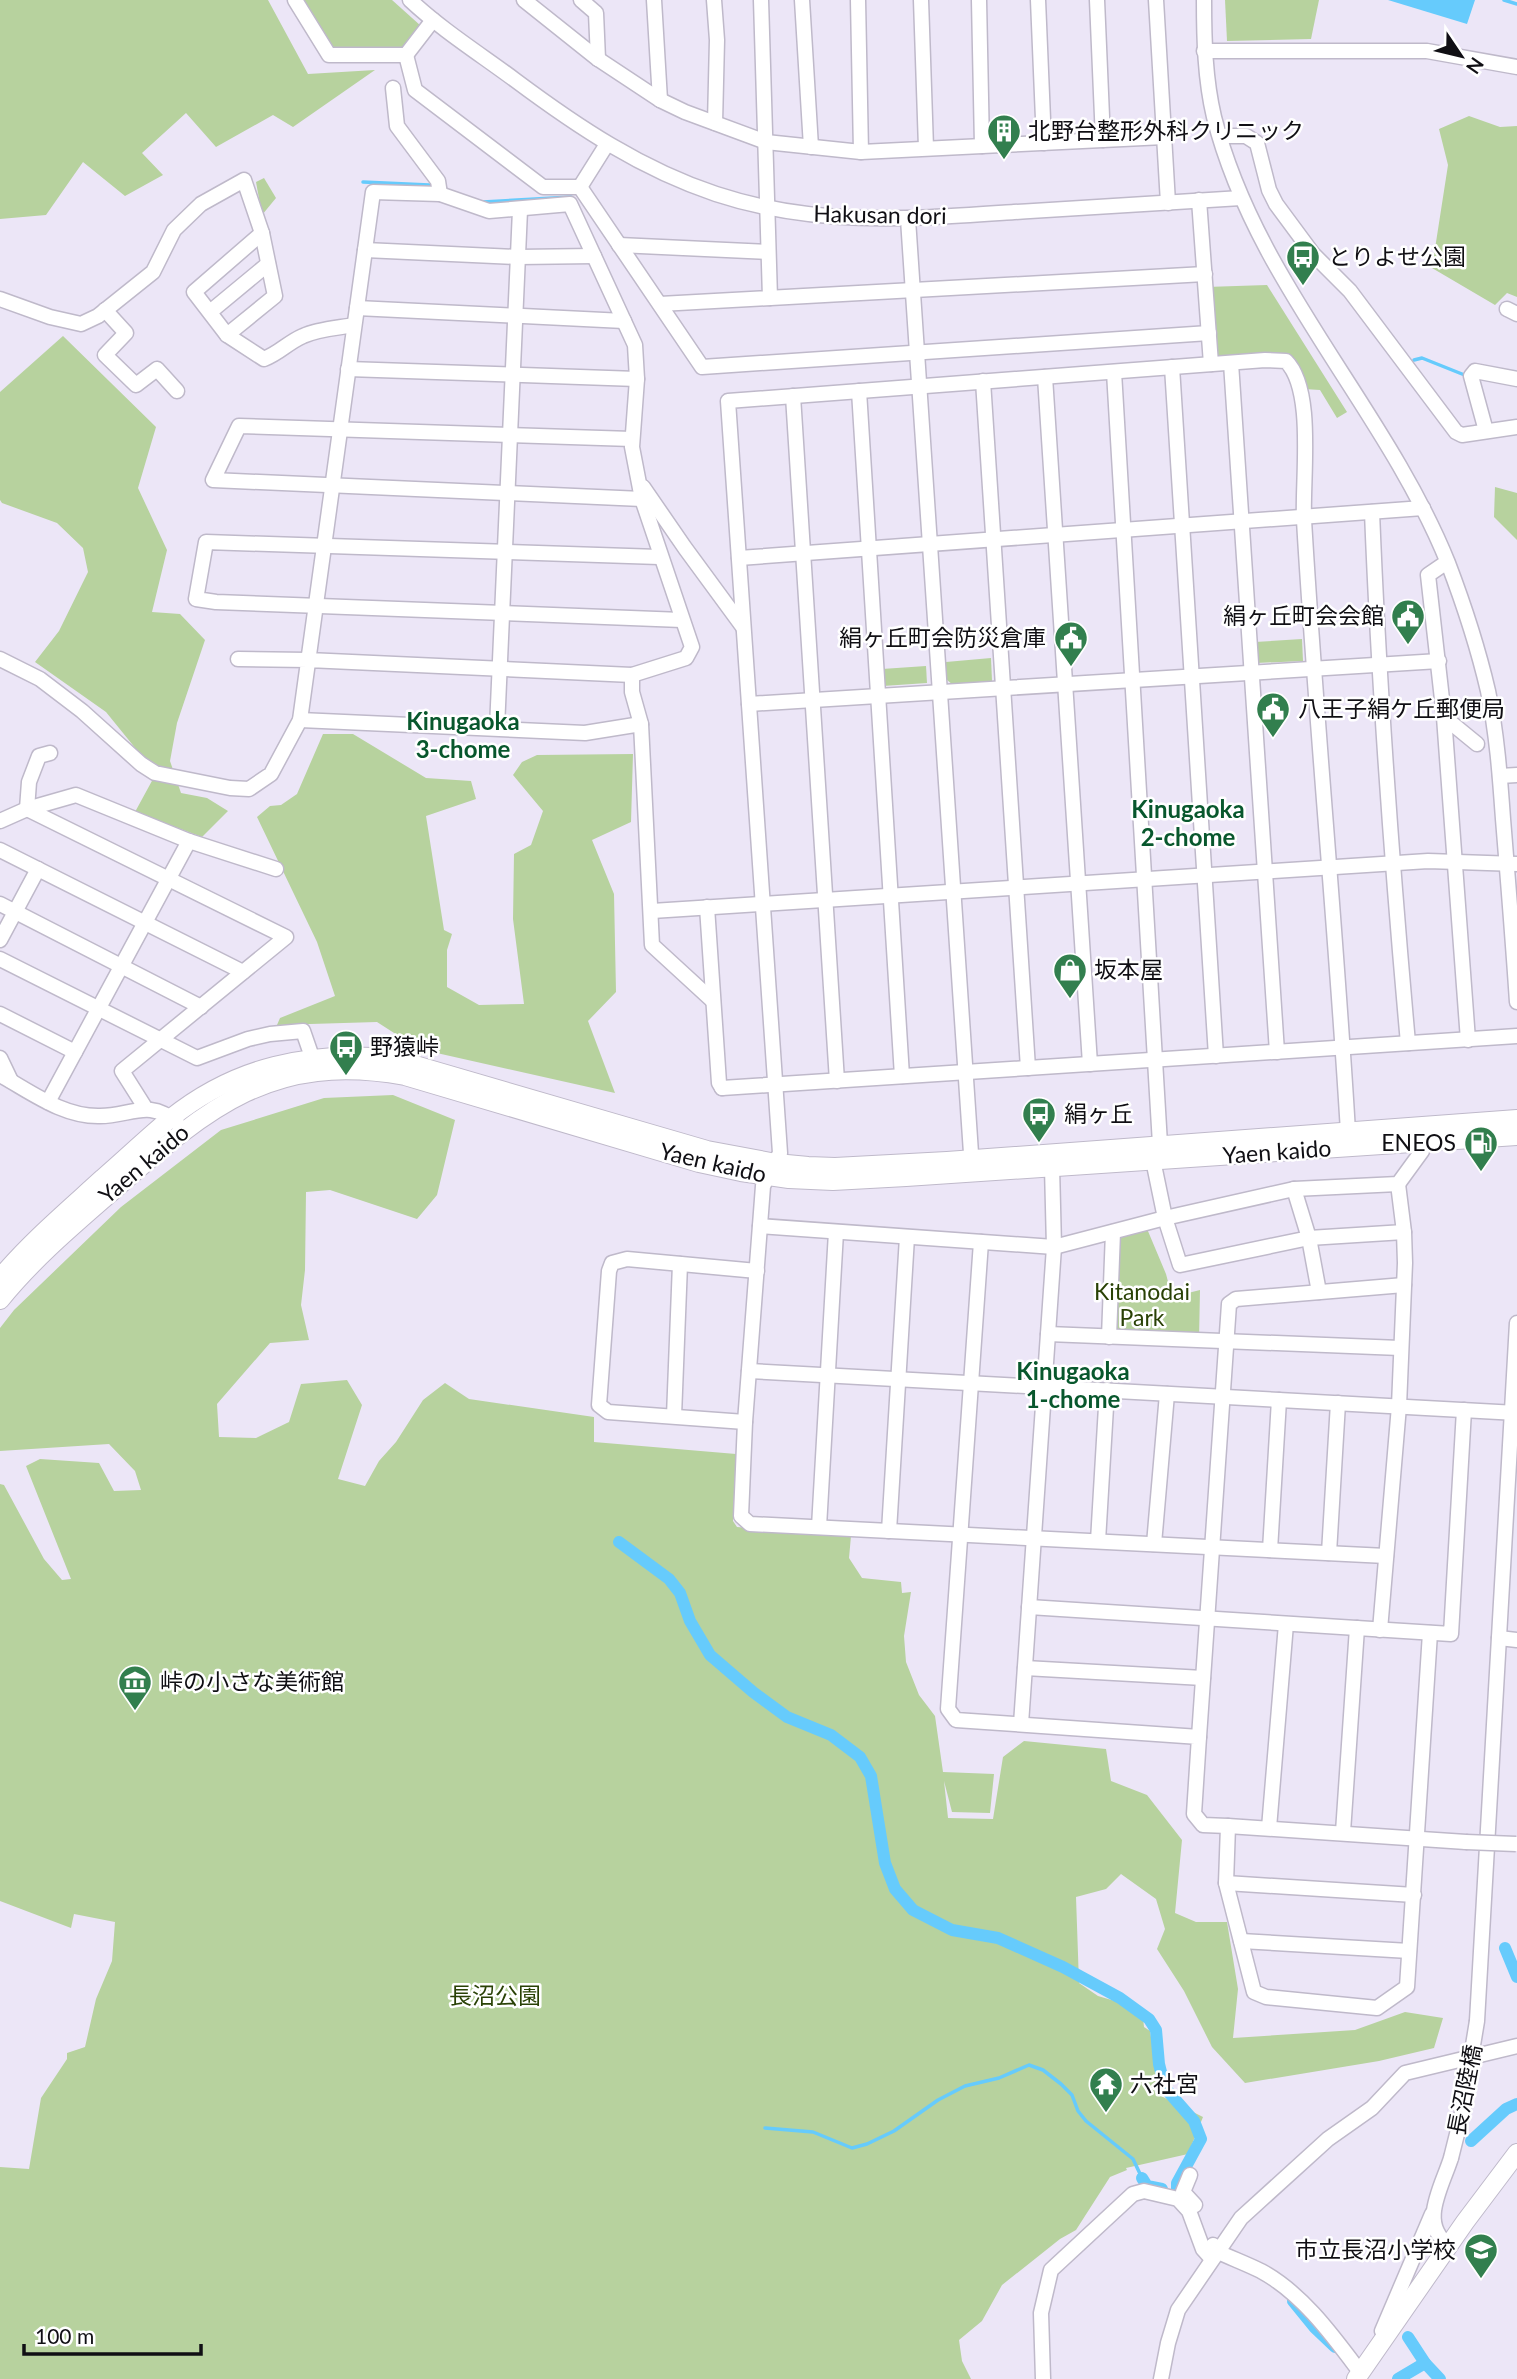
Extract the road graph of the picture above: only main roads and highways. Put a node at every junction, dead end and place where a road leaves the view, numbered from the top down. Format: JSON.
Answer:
{"nodes":[{"id":1,"x":1517,"y":1119,"type":"edge"},
{"id":2,"x":178,"y":1124,"type":"junction"},
{"id":3,"x":1517,"y":1136,"type":"edge"},
{"id":4,"x":1156,"y":1152,"type":"junction"},
{"id":5,"x":972,"y":1166,"type":"junction"},
{"id":6,"x":771,"y":1170,"type":"junction"},
{"id":7,"x":0,"y":1278,"type":"edge"},
{"id":8,"x":0,"y":1300,"type":"edge"},
{"id":9,"x":1517,"y":2154,"type":"edge"},
{"id":10,"x":1362,"y":2370,"type":"edge"}],
"edges":[{"from":1,"to":4,"type":"main road","name":"Yaen kaido"},
{"from":2,"to":6,"type":"main road","name":"Yaen kaido"},
{"from":2,"to":6,"type":"main road","name":"Yaen kaido"},
{"from":2,"to":7,"type":"main road","name":"Yaen kaido"},
{"from":2,"to":8,"type":"main road","name":"Yaen kaido"},
{"from":3,"to":4,"type":"main road","name":"Yaen kaido"},
{"from":4,"to":5,"type":"main road","name":"Yaen kaido"},
{"from":4,"to":5,"type":"main road","name":"Yaen kaido"},
{"from":5,"to":6,"type":"main road","name":"Yaen kaido"},
{"from":9,"to":10,"type":"main road"}]}
